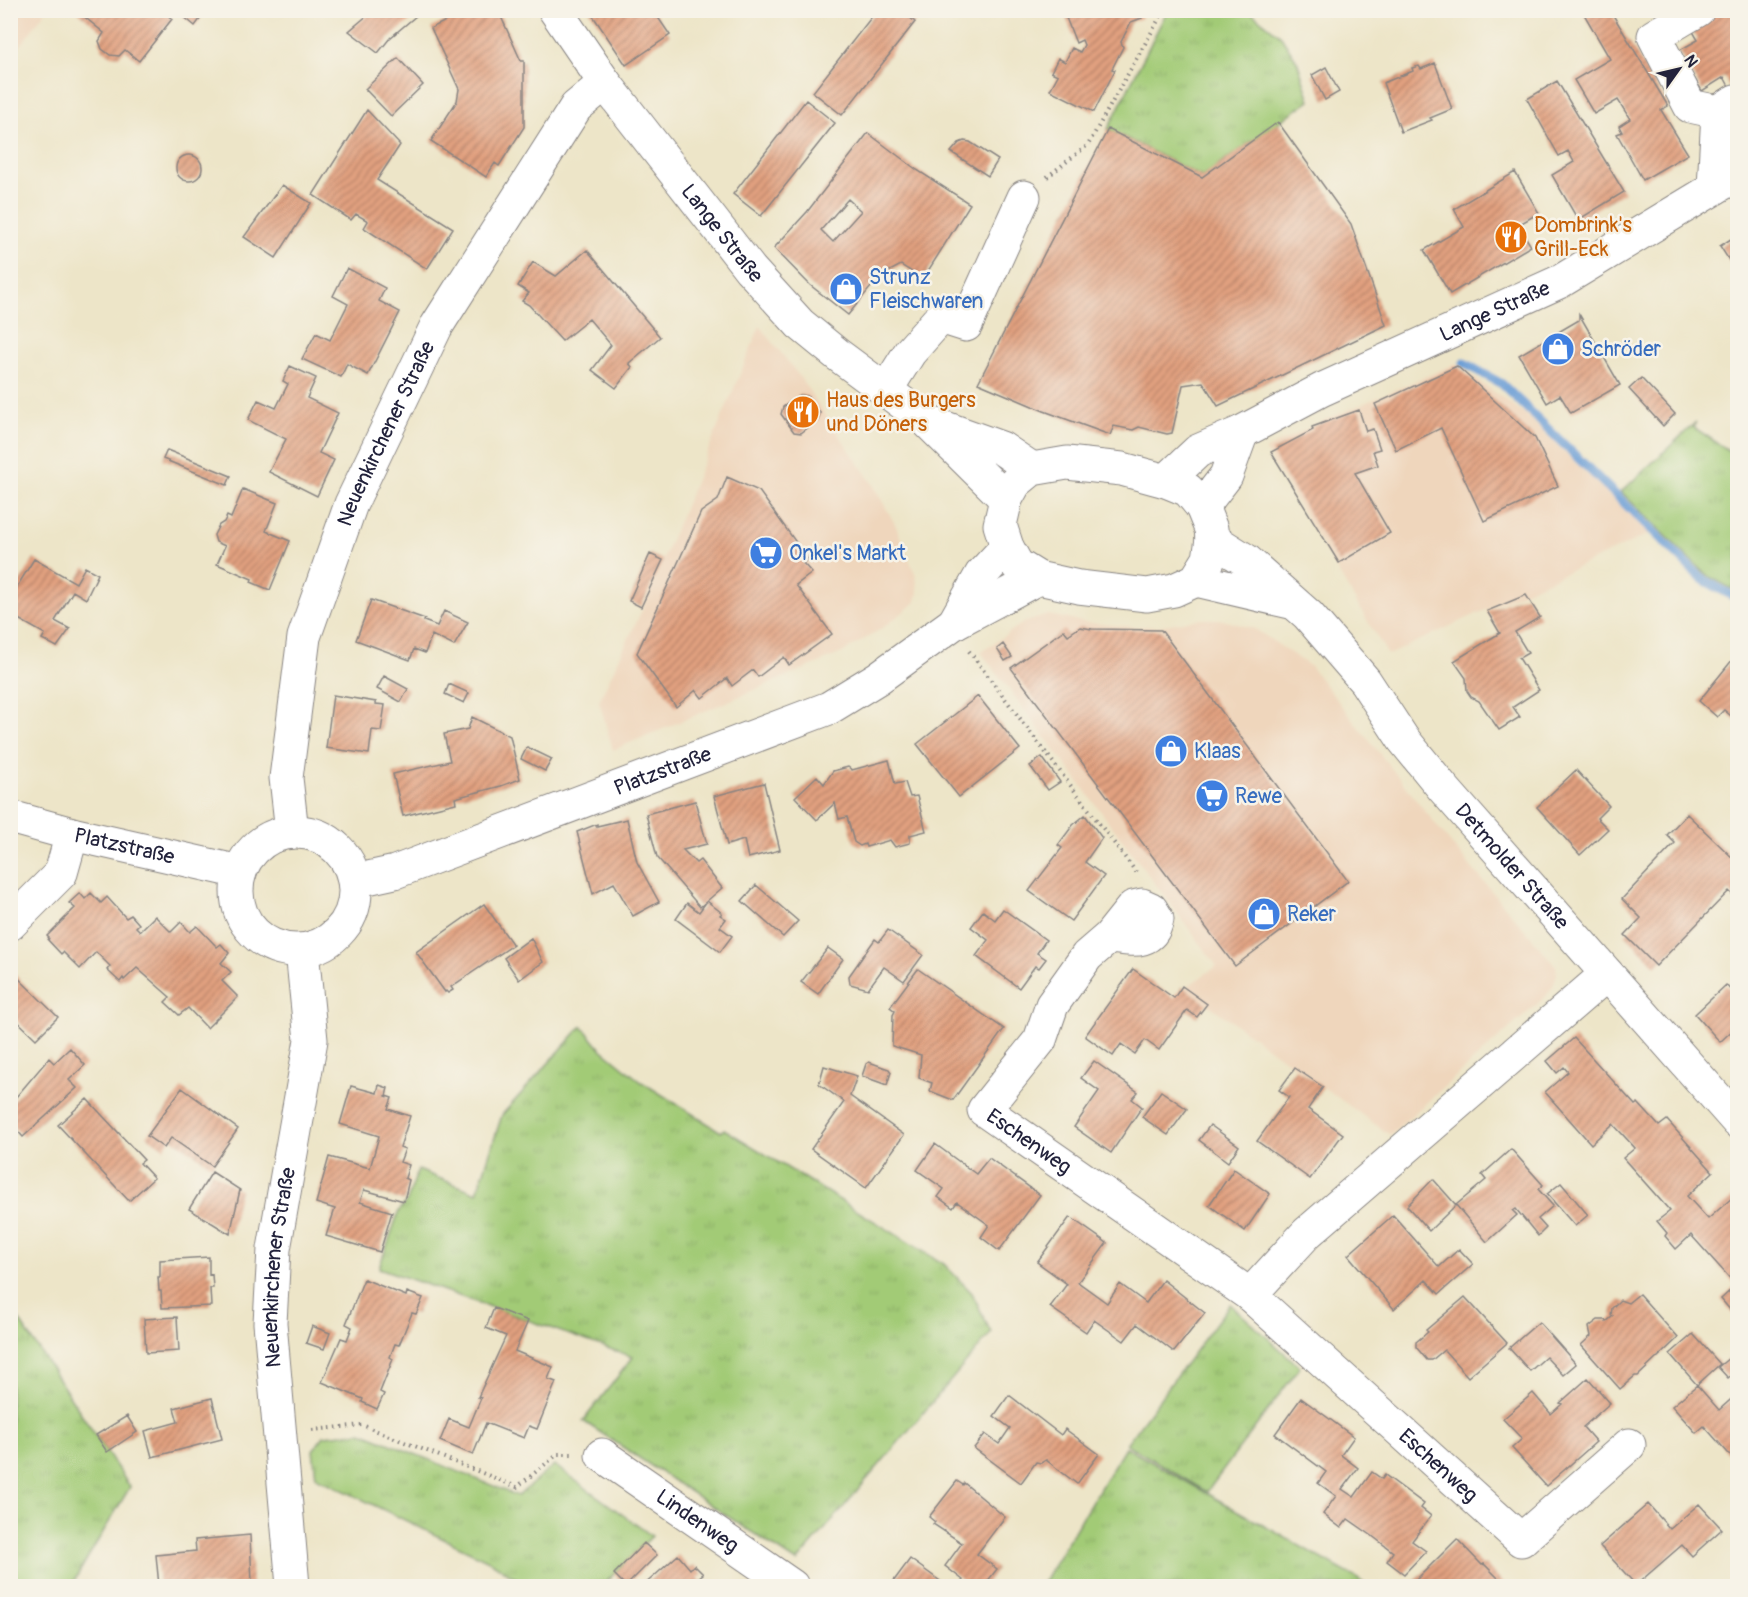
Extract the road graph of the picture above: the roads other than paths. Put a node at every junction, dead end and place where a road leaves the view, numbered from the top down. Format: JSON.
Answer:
{"nodes":[{"id":1,"x":555,"y":10,"type":"edge"},
{"id":2,"x":1698,"y":10,"type":"edge"},
{"id":3,"x":604,"y":83,"type":"junction"},
{"id":4,"x":1727,"y":106,"type":"edge"},
{"id":5,"x":1726,"y":181,"type":"edge"},
{"id":6,"x":1024,"y":197,"type":"road end"},
{"id":7,"x":886,"y":390,"type":"junction"},
{"id":8,"x":927,"y":421,"type":"junction"},
{"id":9,"x":1242,"y":432,"type":"junction"},
{"id":10,"x":1032,"y":469,"type":"junction"},
{"id":11,"x":1166,"y":481,"type":"junction"},
{"id":12,"x":1006,"y":499,"type":"junction"},
{"id":13,"x":1202,"y":507,"type":"junction"},
{"id":14,"x":1212,"y":539,"type":"junction"},
{"id":15,"x":1007,"y":547,"type":"junction"},
{"id":16,"x":1038,"y":578,"type":"junction"},
{"id":17,"x":1196,"y":580,"type":"junction"},
{"id":18,"x":1295,"y":603,"type":"junction"},
{"id":19,"x":951,"y":626,"type":"junction"},
{"id":20,"x":10,"y":817,"type":"edge"},
{"id":21,"x":292,"y":832,"type":"junction"},
{"id":22,"x":72,"y":834,"type":"junction"},
{"id":23,"x":240,"y":872,"type":"junction"},
{"id":24,"x":354,"y":881,"type":"junction"},
{"id":25,"x":1142,"y":905,"type":"road end"},
{"id":26,"x":10,"y":924,"type":"edge"},
{"id":27,"x":302,"y":951,"type":"junction"},
{"id":28,"x":1607,"y":974,"type":"junction"},
{"id":29,"x":1737,"y":1122,"type":"edge"},
{"id":30,"x":1250,"y":1296,"type":"junction"},
{"id":31,"x":1629,"y":1445,"type":"dead end"},
{"id":32,"x":602,"y":1455,"type":"road end"},
{"id":33,"x":293,"y":1587,"type":"edge"},
{"id":34,"x":792,"y":1587,"type":"edge"}],
"edges":[{"from":1,"to":3,"type":"street","name":"Lange Straße"},
{"from":2,"to":4,"type":"street"},
{"from":3,"to":7,"type":"street","name":"Lange Straße"},
{"from":3,"to":21,"type":"street","name":"Neuenkirchener Straße"},
{"from":4,"to":5,"type":"street"},
{"from":5,"to":9,"type":"street","name":"Lange Straße"},
{"from":6,"to":7,"type":"street"},
{"from":7,"to":8,"type":"street","name":"Lange Straße"},
{"from":8,"to":10,"type":"street","name":"Lange Straße"},
{"from":8,"to":12,"type":"street","name":"Lange Straße"},
{"from":9,"to":11,"type":"street","name":"Lange Straße"},
{"from":9,"to":13,"type":"street"},
{"from":10,"to":11,"type":"street"},
{"from":10,"to":12,"type":"street"},
{"from":11,"to":13,"type":"street"},
{"from":12,"to":15,"type":"street"},
{"from":13,"to":14,"type":"street"},
{"from":14,"to":17,"type":"street"},
{"from":14,"to":18,"type":"street","name":"Detmolder Straße"},
{"from":15,"to":16,"type":"street"},
{"from":15,"to":19,"type":"street","name":"Platzstraße"},
{"from":16,"to":17,"type":"street"},
{"from":16,"to":19,"type":"street","name":"Platzstraße"},
{"from":17,"to":18,"type":"street"},
{"from":18,"to":28,"type":"street","name":"Detmolder Straße"},
{"from":19,"to":24,"type":"street","name":"Platzstraße"},
{"from":20,"to":22,"type":"street","name":"Platzstraße"},
{"from":21,"to":23,"type":"street"},
{"from":21,"to":24,"type":"street"},
{"from":22,"to":23,"type":"street","name":"Platzstraße"},
{"from":22,"to":26,"type":"street"},
{"from":23,"to":27,"type":"street"},
{"from":24,"to":27,"type":"street"},
{"from":25,"to":30,"type":"street","name":"Eschenweg"},
{"from":27,"to":33,"type":"street","name":"Neuenkirchener Straße"},
{"from":28,"to":29,"type":"street","name":"Detmolder Straße"},
{"from":28,"to":30,"type":"street"},
{"from":30,"to":31,"type":"street","name":"Eschenweg"},
{"from":32,"to":34,"type":"street","name":"Lindenweg"}]}
